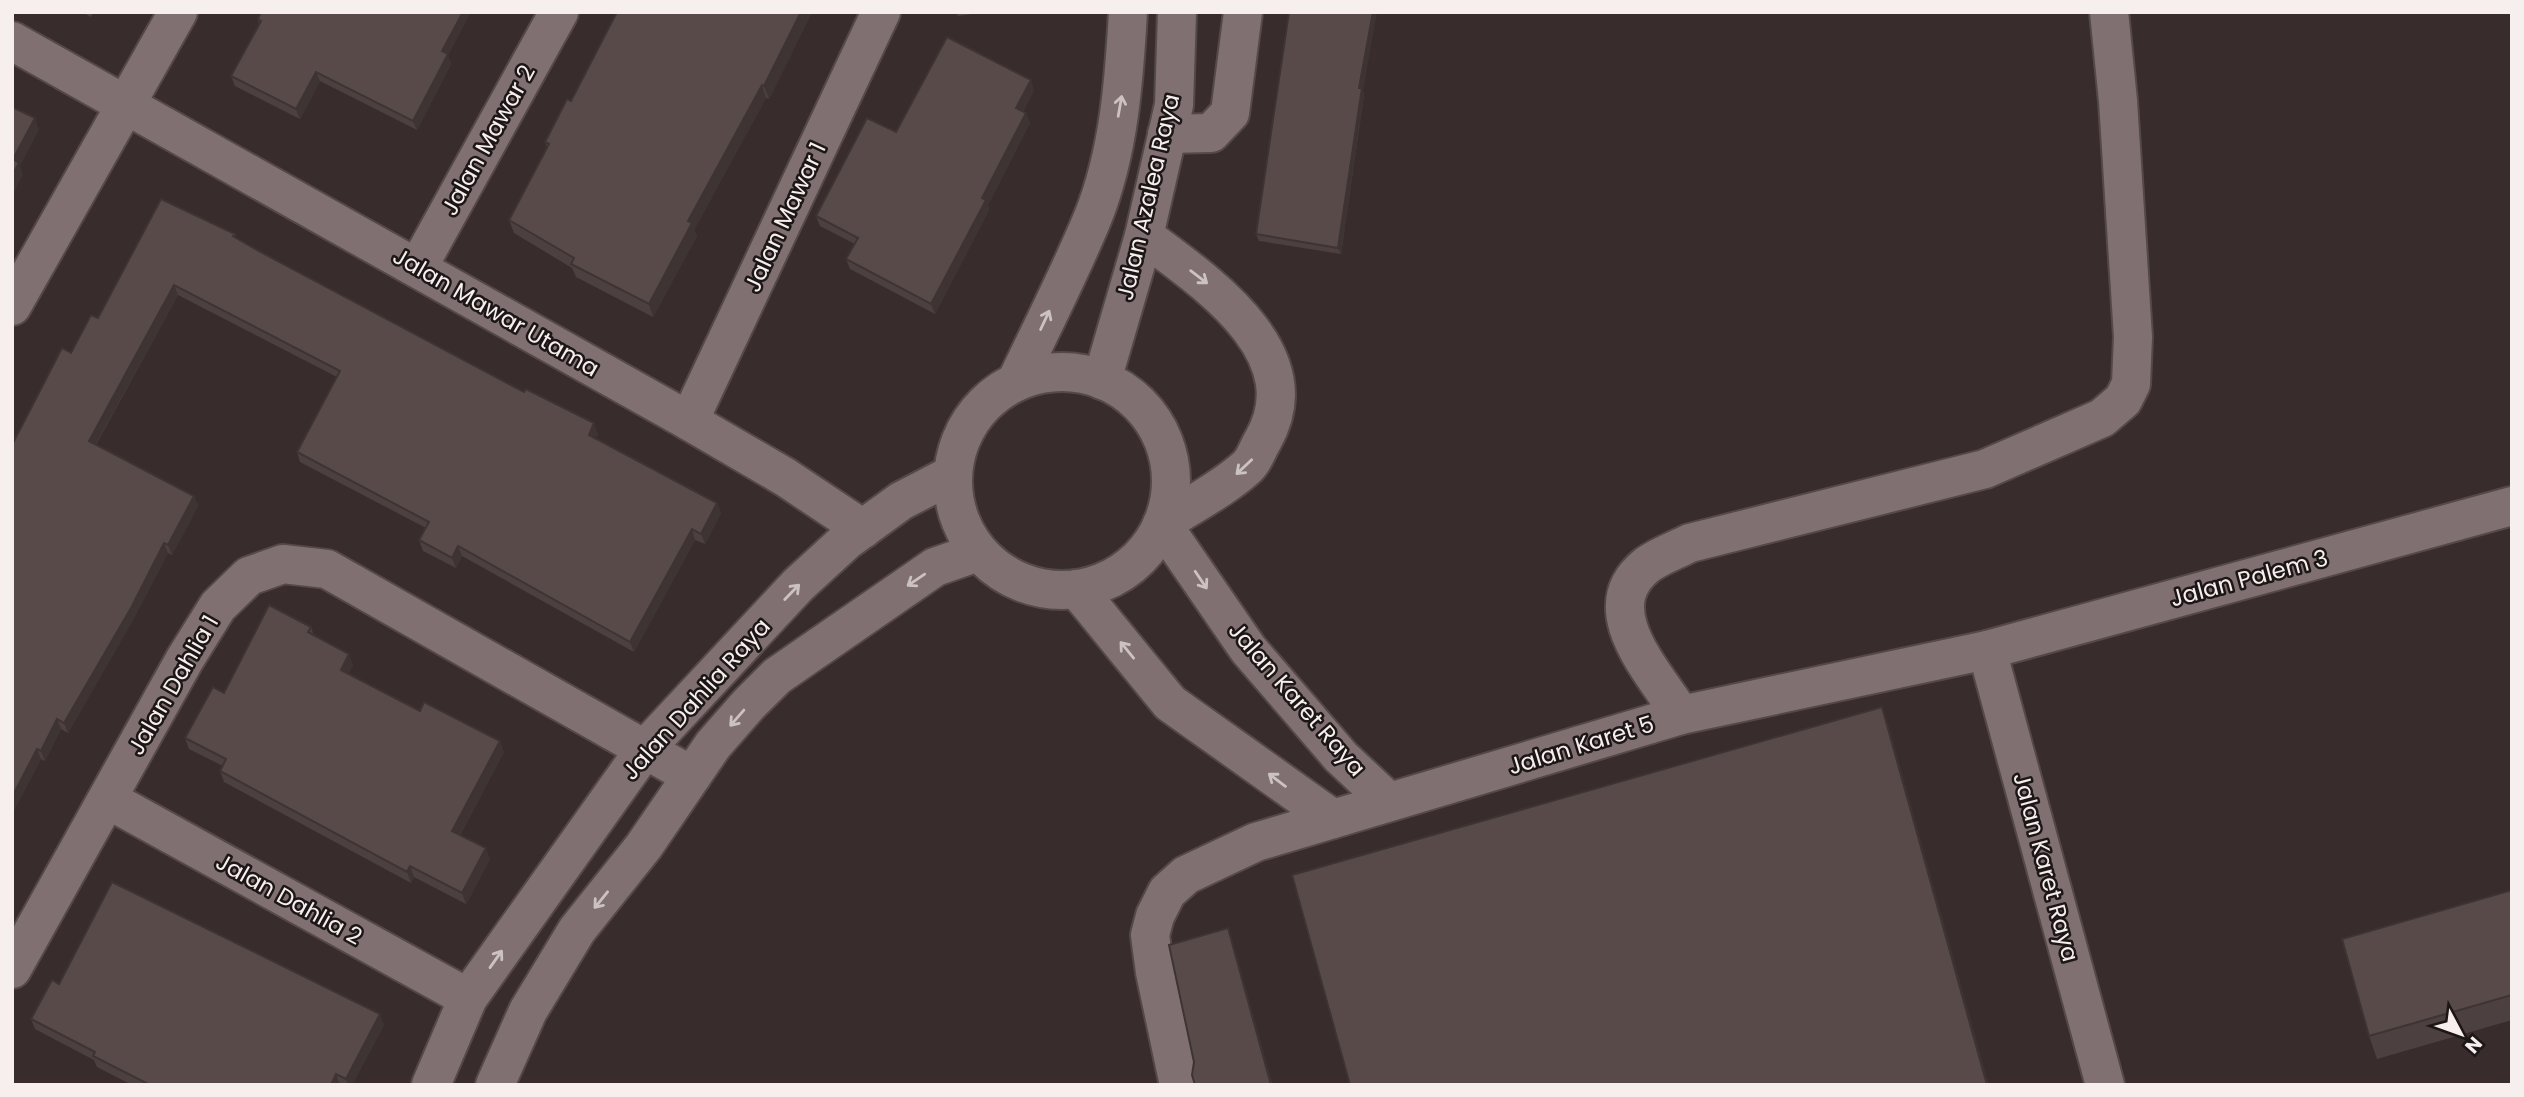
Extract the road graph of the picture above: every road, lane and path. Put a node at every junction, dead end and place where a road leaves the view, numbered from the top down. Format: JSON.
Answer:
{"nodes":[{"id":1,"x":178,"y":12,"type":"edge"},
{"id":2,"x":559,"y":12,"type":"edge"},
{"id":3,"x":881,"y":12,"type":"edge"},
{"id":4,"x":1128,"y":12,"type":"edge"},
{"id":5,"x":1177,"y":12,"type":"edge"},
{"id":6,"x":1243,"y":12,"type":"edge"},
{"id":7,"x":2109,"y":12,"type":"edge"},
{"id":8,"x":12,"y":41,"type":"edge"},
{"id":9,"x":125,"y":102,"type":"junction"},
{"id":10,"x":1167,"y":134,"type":"junction"},
{"id":11,"x":1144,"y":236,"type":"junction"},
{"id":12,"x":418,"y":267,"type":"junction"},
{"id":13,"x":12,"y":306,"type":"edge"},
{"id":14,"x":1102,"y":380,"type":"junction"},
{"id":15,"x":1016,"y":382,"type":"junction"},
{"id":16,"x":689,"y":421,"type":"junction"},
{"id":17,"x":953,"y":474,"type":"junction"},
{"id":18,"x":2512,"y":506,"type":"edge"},
{"id":19,"x":1162,"y":524,"type":"junction"},
{"id":20,"x":863,"y":529,"type":"junction"},
{"id":21,"x":978,"y":552,"type":"junction"},
{"id":22,"x":1077,"y":589,"type":"junction"},
{"id":23,"x":1987,"y":650,"type":"junction"},
{"id":24,"x":1681,"y":715,"type":"junction"},
{"id":25,"x":645,"y":749,"type":"junction"},
{"id":26,"x":692,"y":776,"type":"junction"},
{"id":27,"x":109,"y":800,"type":"junction"},
{"id":28,"x":1389,"y":802,"type":"junction"},
{"id":29,"x":1333,"y":819,"type":"junction"},
{"id":30,"x":12,"y":969,"type":"edge"},
{"id":31,"x":468,"y":998,"type":"junction"},
{"id":32,"x":431,"y":1085,"type":"edge"},
{"id":33,"x":495,"y":1085,"type":"edge"},
{"id":34,"x":1180,"y":1085,"type":"edge"},
{"id":35,"x":2105,"y":1085,"type":"edge"}],
"edges":[{"from":1,"to":9,"type":"street"},
{"from":2,"to":12,"type":"street","name":"Jalan Mawar 2"},
{"from":3,"to":16,"type":"street","name":"Jalan Mawar 1"},
{"from":15,"to":4,"type":"street","name":"Jalan Azalea Raya","one_way":true},
{"from":5,"to":10,"type":"street","name":"Jalan Azalea Raya"},
{"from":6,"to":10,"type":"street"},
{"from":7,"to":24,"type":"street"},
{"from":8,"to":9,"type":"street","name":"Jalan Mawar Utama"},
{"from":9,"to":12,"type":"street","name":"Jalan Mawar Utama"},
{"from":9,"to":13,"type":"street"},
{"from":10,"to":11,"type":"street","name":"Jalan Azalea Raya"},
{"from":11,"to":14,"type":"street","name":"Jalan Azalea Raya"},
{"from":11,"to":19,"type":"street","one_way":true},
{"from":12,"to":16,"type":"street","name":"Jalan Mawar Utama"},
{"from":14,"to":15,"type":"street"},
{"from":14,"to":19,"type":"street"},
{"from":15,"to":17,"type":"street"},
{"from":16,"to":20,"type":"street","name":"Jalan Mawar Utama"},
{"from":17,"to":20,"type":"street","name":"Jalan Dahlia Raya"},
{"from":17,"to":21,"type":"street"},
{"from":18,"to":23,"type":"street","name":"Jalan Palem 3"},
{"from":19,"to":22,"type":"street"},
{"from":19,"to":28,"type":"street","name":"Jalan Karet Raya","one_way":true},
{"from":25,"to":20,"type":"street","name":"Jalan Dahlia Raya","one_way":true},
{"from":21,"to":22,"type":"street"},
{"from":21,"to":26,"type":"street","name":"Jalan Dahlia Raya","one_way":true},
{"from":29,"to":22,"type":"street","one_way":true},
{"from":23,"to":24,"type":"street","name":"Jalan Karet 5"},
{"from":23,"to":35,"type":"street","name":"Jalan Karet Raya"},
{"from":24,"to":28,"type":"street","name":"Jalan Karet 5"},
{"from":25,"to":26,"type":"street","name":"Jalan Dahlia 1"},
{"from":25,"to":27,"type":"street","name":"Jalan Dahlia 1"},
{"from":31,"to":25,"type":"street","name":"Jalan Dahlia Raya","one_way":true},
{"from":26,"to":33,"type":"street","name":"Jalan Dahlia Raya","one_way":true},
{"from":27,"to":30,"type":"street","name":"Jalan Dahlia 1"},
{"from":27,"to":31,"type":"street","name":"Jalan Dahlia 2"},
{"from":28,"to":29,"type":"street","name":"Jalan Karet 5"},
{"from":29,"to":34,"type":"street","name":"Jalan Karet 5"},
{"from":31,"to":32,"type":"street","name":"Jalan Dahlia Raya"}]}
